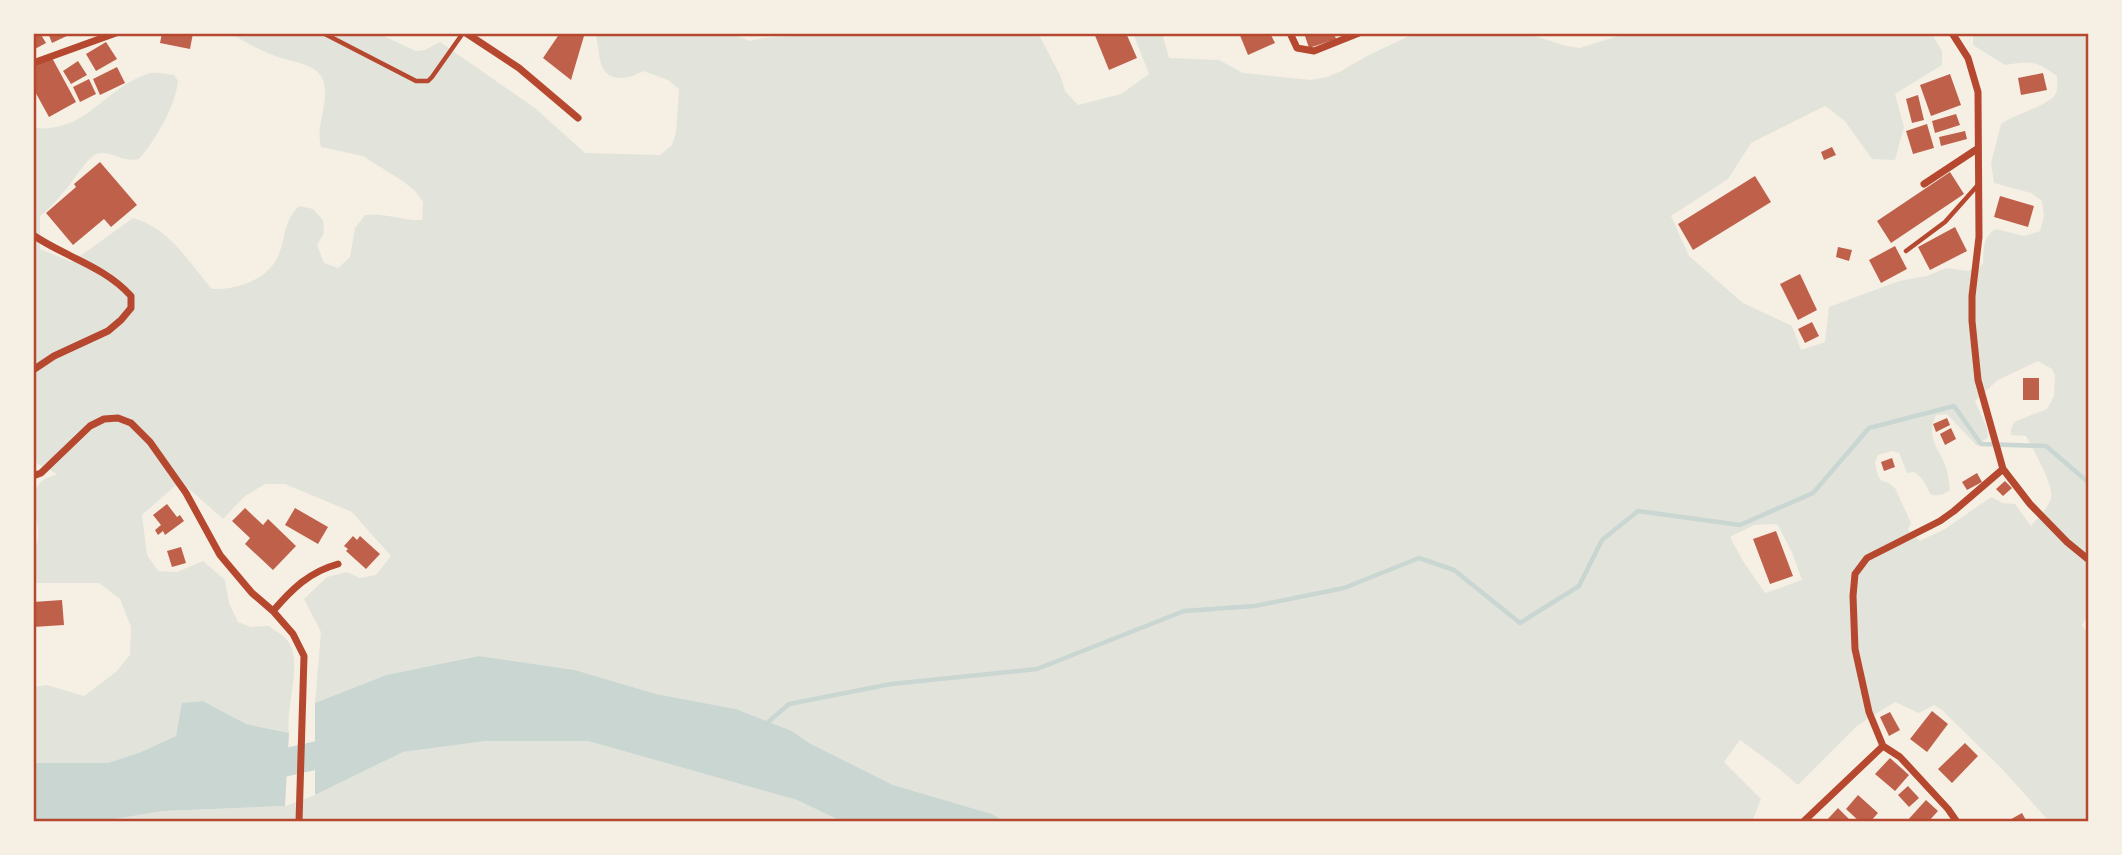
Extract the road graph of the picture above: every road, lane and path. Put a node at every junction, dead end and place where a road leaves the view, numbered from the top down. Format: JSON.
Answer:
{"nodes":[{"id":1,"x":116,"y":33,"type":"edge"},
{"id":2,"x":323,"y":33,"type":"edge"},
{"id":3,"x":464,"y":33,"type":"edge"},
{"id":4,"x":1290,"y":33,"type":"edge"},
{"id":5,"x":1359,"y":33,"type":"edge"},
{"id":6,"x":1952,"y":33,"type":"edge"},
{"id":7,"x":33,"y":63,"type":"edge"},
{"id":8,"x":578,"y":118,"type":"dead end"},
{"id":9,"x":1977,"y":149,"type":"junction"},
{"id":10,"x":1980,"y":183,"type":"junction"},
{"id":11,"x":1924,"y":184,"type":"dead end"},
{"id":12,"x":33,"y":235,"type":"edge"},
{"id":13,"x":1906,"y":251,"type":"dead end"},
{"id":14,"x":33,"y":370,"type":"edge"},
{"id":15,"x":2003,"y":468,"type":"junction"},
{"id":16,"x":33,"y":476,"type":"edge"},
{"id":17,"x":2089,"y":560,"type":"edge"},
{"id":18,"x":338,"y":565,"type":"dead end"},
{"id":19,"x":272,"y":611,"type":"junction"},
{"id":20,"x":1883,"y":746,"type":"junction"},
{"id":21,"x":1810,"y":816,"type":"junction"},
{"id":22,"x":299,"y":822,"type":"edge"},
{"id":23,"x":1803,"y":822,"type":"edge"},
{"id":24,"x":1817,"y":822,"type":"edge"},
{"id":25,"x":1957,"y":822,"type":"edge"}],
"edges":[{"from":1,"to":7,"type":"street"},
{"from":2,"to":3,"type":"lane"},
{"from":3,"to":8,"type":"street"},
{"from":4,"to":5,"type":"street"},
{"from":6,"to":9,"type":"street"},
{"from":9,"to":10,"type":"street"},
{"from":9,"to":11,"type":"street"},
{"from":10,"to":13,"type":"lane"},
{"from":10,"to":15,"type":"street"},
{"from":12,"to":14,"type":"street"},
{"from":15,"to":17,"type":"street"},
{"from":15,"to":20,"type":"street"},
{"from":16,"to":19,"type":"street"},
{"from":18,"to":19,"type":"street"},
{"from":19,"to":22,"type":"street"},
{"from":20,"to":21,"type":"street"},
{"from":20,"to":25,"type":"street"},
{"from":21,"to":23,"type":"street"},
{"from":21,"to":24,"type":"street"}]}
